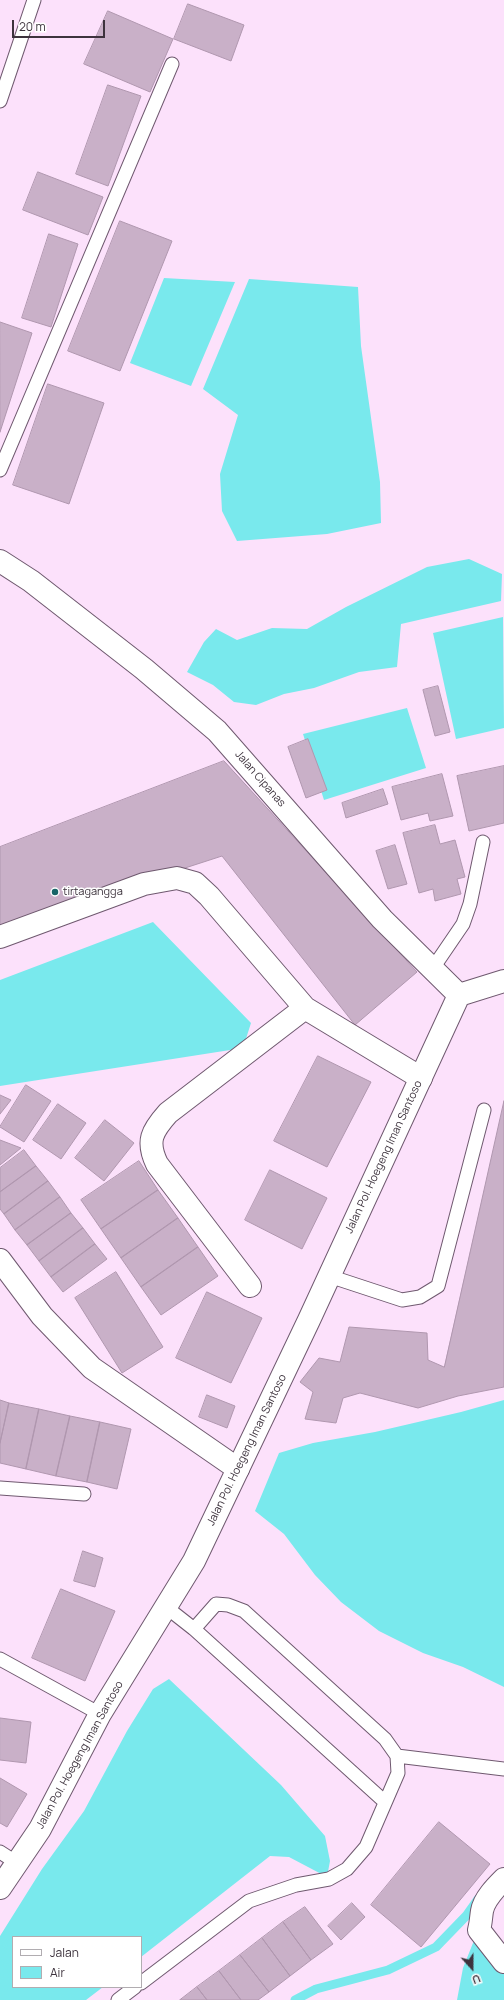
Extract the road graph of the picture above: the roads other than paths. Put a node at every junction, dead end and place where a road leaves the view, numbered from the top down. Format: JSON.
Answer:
{"nodes":[{"id":1,"x":34,"y":0,"type":"edge"},
{"id":2,"x":172,"y":64,"type":"dead end"},
{"id":3,"x":0,"y":101,"type":"edge"},
{"id":4,"x":0,"y":470,"type":"edge"},
{"id":5,"x":0,"y":561,"type":"edge"},
{"id":6,"x":483,"y":842,"type":"dead end"},
{"id":7,"x":0,"y":937,"type":"edge"},
{"id":8,"x":433,"y":968,"type":"junction"},
{"id":9,"x":504,"y":981,"type":"edge"},
{"id":10,"x":459,"y":995,"type":"junction"},
{"id":11,"x":305,"y":1008,"type":"junction"},
{"id":12,"x":420,"y":1078,"type":"junction"},
{"id":13,"x":484,"y":1110,"type":"dead end"},
{"id":14,"x":0,"y":1260,"type":"edge"},
{"id":15,"x":329,"y":1276,"type":"junction"},
{"id":16,"x":250,"y":1286,"type":"dead end"},
{"id":17,"x":238,"y":1469,"type":"junction"},
{"id":18,"x":0,"y":1488,"type":"edge"},
{"id":19,"x":84,"y":1494,"type":"dead end"},
{"id":20,"x":166,"y":1607,"type":"junction"},
{"id":21,"x":194,"y":1628,"type":"junction"},
{"id":22,"x":0,"y":1660,"type":"edge"},
{"id":23,"x":100,"y":1714,"type":"junction"},
{"id":24,"x":397,"y":1756,"type":"junction"},
{"id":25,"x":504,"y":1769,"type":"edge"},
{"id":26,"x":385,"y":1802,"type":"junction"},
{"id":27,"x":8,"y":1858,"type":"edge"},
{"id":28,"x":504,"y":1879,"type":"edge"},
{"id":29,"x":0,"y":1888,"type":"edge"},
{"id":30,"x":504,"y":1962,"type":"edge"},
{"id":31,"x":142,"y":1981,"type":"edge"},
{"id":32,"x":134,"y":1988,"type":"edge"},
{"id":33,"x":118,"y":2000,"type":"edge"}],
"edges":[{"from":1,"to":3,"type":"lane"},
{"from":2,"to":4,"type":"lane"},
{"from":5,"to":8,"type":"street","name":"Jalan Cipanas"},
{"from":6,"to":8,"type":"lane"},
{"from":7,"to":11,"type":"street"},
{"from":8,"to":10,"type":"street","name":"Jalan Cipanas"},
{"from":9,"to":10,"type":"street"},
{"from":10,"to":12,"type":"street","name":"Jalan Pol. Hoegeng Iman Santoso"},
{"from":11,"to":12,"type":"street"},
{"from":11,"to":16,"type":"street"},
{"from":12,"to":15,"type":"street","name":"Jalan Pol. Hoegeng Iman Santoso"},
{"from":13,"to":15,"type":"lane"},
{"from":14,"to":17,"type":"street"},
{"from":15,"to":17,"type":"street","name":"Jalan Pol. Hoegeng Iman Santoso"},
{"from":17,"to":20,"type":"street","name":"Jalan Pol. Hoegeng Iman Santoso"},
{"from":18,"to":19,"type":"lane"},
{"from":20,"to":21,"type":"lane"},
{"from":20,"to":23,"type":"street","name":"Jalan Pol. Hoegeng Iman Santoso"},
{"from":21,"to":24,"type":"lane"},
{"from":21,"to":26,"type":"lane"},
{"from":22,"to":23,"type":"lane"},
{"from":23,"to":27,"type":"street","name":"Jalan Pol. Hoegeng Iman Santoso"},
{"from":24,"to":25,"type":"lane"},
{"from":24,"to":26,"type":"lane"},
{"from":26,"to":31,"type":"lane"},
{"from":27,"to":29,"type":"street","name":"Jalan Pol. Hoegeng Iman Santoso"},
{"from":28,"to":30,"type":"street"},
{"from":32,"to":33,"type":"lane"}]}
